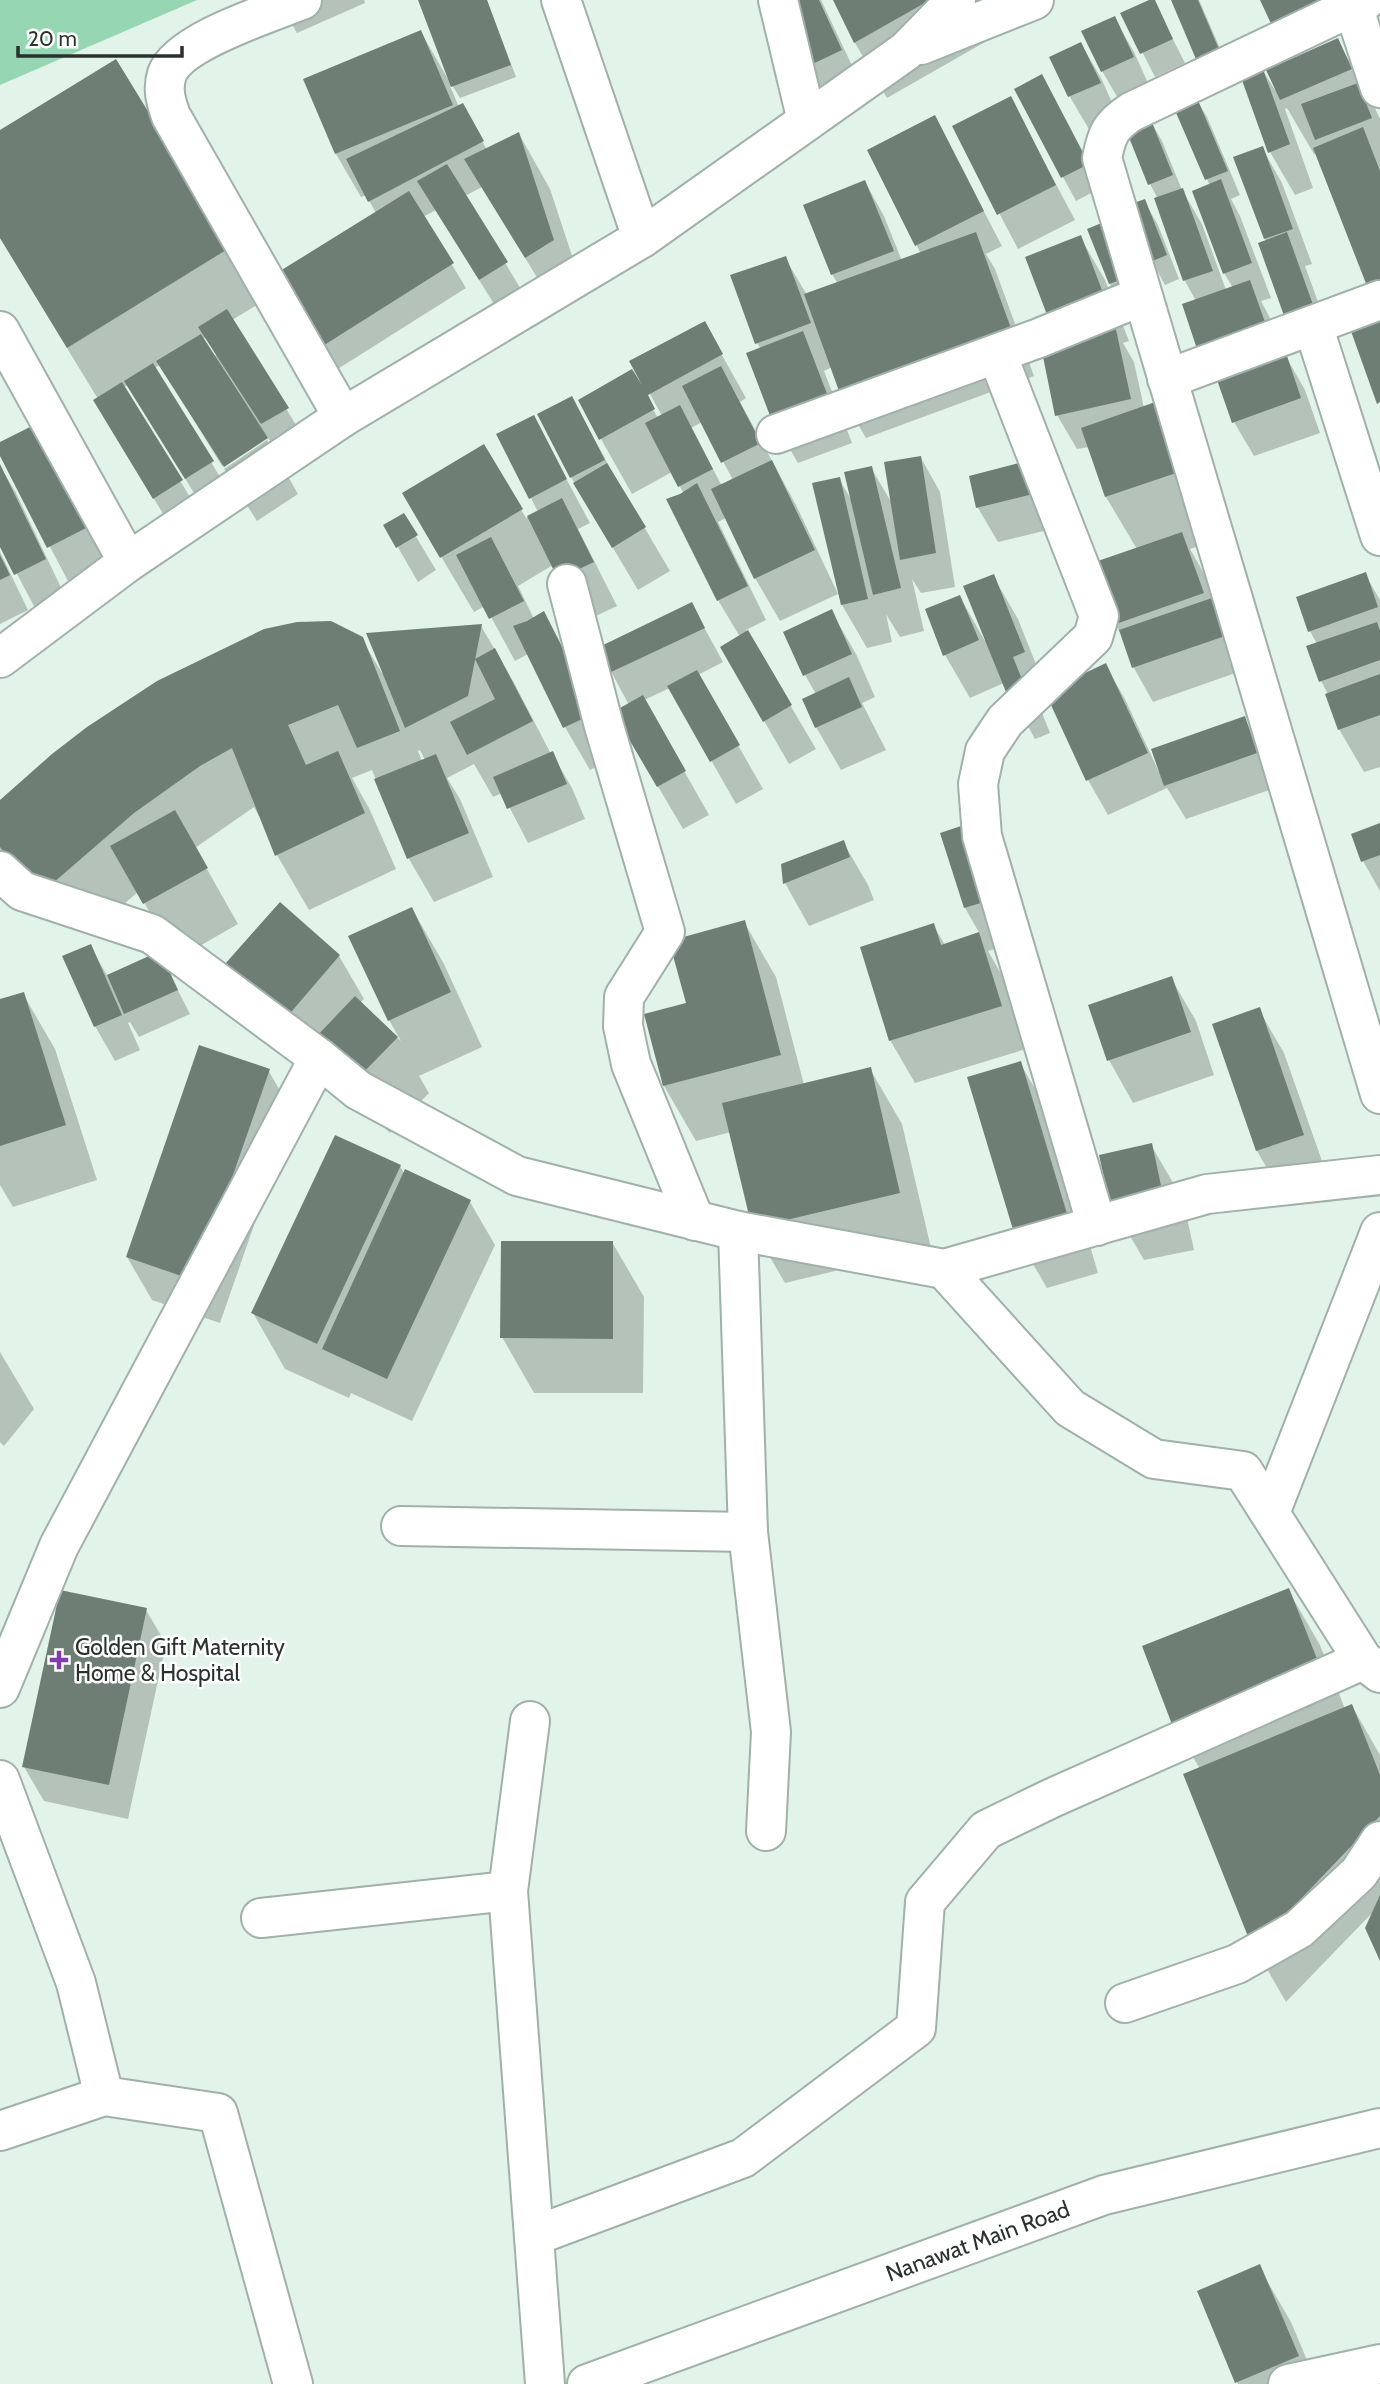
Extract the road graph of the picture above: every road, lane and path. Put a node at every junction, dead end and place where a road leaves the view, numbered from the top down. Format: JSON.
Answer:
{"nodes":[{"id":1,"x":302,"y":0,"type":"edge"},
{"id":2,"x":561,"y":0,"type":"edge"},
{"id":3,"x":778,"y":0,"type":"edge"},
{"id":4,"x":956,"y":0,"type":"edge"},
{"id":5,"x":1034,"y":0,"type":"edge"},
{"id":6,"x":1360,"y":3,"type":"edge"},
{"id":7,"x":906,"y":51,"type":"junction"},
{"id":8,"x":1380,"y":88,"type":"edge"},
{"id":9,"x":807,"y":121,"type":"junction"},
{"id":10,"x":642,"y":238,"type":"junction"},
{"id":11,"x":1142,"y":296,"type":"junction"},
{"id":12,"x":1380,"y":300,"type":"edge"},
{"id":13,"x":1313,"y":325,"type":"junction"},
{"id":14,"x":0,"y":331,"type":"edge"},
{"id":15,"x":997,"y":354,"type":"junction"},
{"id":16,"x":1167,"y":379,"type":"junction"},
{"id":17,"x":343,"y":417,"type":"junction"},
{"id":18,"x":776,"y":435,"type":"dead end"},
{"id":19,"x":1380,"y":536,"type":"edge"},
{"id":20,"x":128,"y":562,"type":"junction"},
{"id":21,"x":567,"y":584,"type":"dead end"},
{"id":22,"x":0,"y":658,"type":"edge"},
{"id":23,"x":0,"y":871,"type":"edge"},
{"id":24,"x":318,"y":1058,"type":"junction"},
{"id":25,"x":1380,"y":1094,"type":"edge"},
{"id":26,"x":1380,"y":1175,"type":"edge"},
{"id":27,"x":695,"y":1221,"type":"junction"},
{"id":28,"x":1097,"y":1226,"type":"junction"},
{"id":29,"x":738,"y":1231,"type":"junction"},
{"id":30,"x":1380,"y":1233,"type":"edge"},
{"id":31,"x":944,"y":1269,"type":"junction"},
{"id":32,"x":1270,"y":1513,"type":"junction"},
{"id":33,"x":401,"y":1526,"type":"dead end"},
{"id":34,"x":748,"y":1532,"type":"junction"},
{"id":35,"x":1372,"y":1667,"type":"edge"},
{"id":36,"x":0,"y":1688,"type":"edge"},
{"id":37,"x":530,"y":1721,"type":"dead end"},
{"id":38,"x":0,"y":1780,"type":"edge"},
{"id":39,"x":766,"y":1831,"type":"dead end"},
{"id":40,"x":1380,"y":1841,"type":"edge"},
{"id":41,"x":508,"y":1891,"type":"junction"},
{"id":42,"x":261,"y":1918,"type":"dead end"},
{"id":43,"x":1125,"y":2003,"type":"dead end"},
{"id":44,"x":104,"y":2096,"type":"junction"},
{"id":45,"x":1380,"y":2128,"type":"edge"},
{"id":46,"x":0,"y":2131,"type":"edge"},
{"id":47,"x":534,"y":2236,"type":"junction"},
{"id":48,"x":1380,"y":2364,"type":"edge"},
{"id":49,"x":293,"y":2384,"type":"edge"},
{"id":50,"x":545,"y":2384,"type":"edge"},
{"id":51,"x":587,"y":2384,"type":"edge"},
{"id":52,"x":1288,"y":2384,"type":"edge"}],
"edges":[{"from":1,"to":17,"type":"street"},
{"from":2,"to":10,"type":"street"},
{"from":3,"to":9,"type":"street"},
{"from":4,"to":7,"type":"street"},
{"from":5,"to":7,"type":"street"},
{"from":6,"to":8,"type":"street"},
{"from":6,"to":11,"type":"street"},
{"from":7,"to":9,"type":"street"},
{"from":9,"to":10,"type":"street"},
{"from":10,"to":17,"type":"street"},
{"from":11,"to":15,"type":"street"},
{"from":11,"to":16,"type":"street"},
{"from":12,"to":13,"type":"street"},
{"from":13,"to":16,"type":"street"},
{"from":13,"to":19,"type":"street"},
{"from":14,"to":20,"type":"street"},
{"from":15,"to":18,"type":"street"},
{"from":15,"to":28,"type":"street"},
{"from":16,"to":25,"type":"street"},
{"from":17,"to":20,"type":"street"},
{"from":20,"to":22,"type":"street"},
{"from":21,"to":27,"type":"street"},
{"from":23,"to":24,"type":"street"},
{"from":24,"to":27,"type":"street"},
{"from":24,"to":36,"type":"street"},
{"from":26,"to":28,"type":"street"},
{"from":27,"to":29,"type":"street"},
{"from":28,"to":31,"type":"street"},
{"from":29,"to":31,"type":"street"},
{"from":29,"to":34,"type":"street"},
{"from":30,"to":32,"type":"street"},
{"from":31,"to":32,"type":"street"},
{"from":32,"to":35,"type":"street"},
{"from":33,"to":34,"type":"street"},
{"from":34,"to":39,"type":"street"},
{"from":35,"to":47,"type":"street"},
{"from":37,"to":41,"type":"street"},
{"from":38,"to":44,"type":"street"},
{"from":40,"to":43,"type":"street"},
{"from":41,"to":42,"type":"street"},
{"from":41,"to":47,"type":"street"},
{"from":44,"to":46,"type":"street"},
{"from":44,"to":49,"type":"street"},
{"from":45,"to":51,"type":"street","name":"Nanawat Main Road"},
{"from":47,"to":50,"type":"street"},
{"from":48,"to":52,"type":"street"}]}
